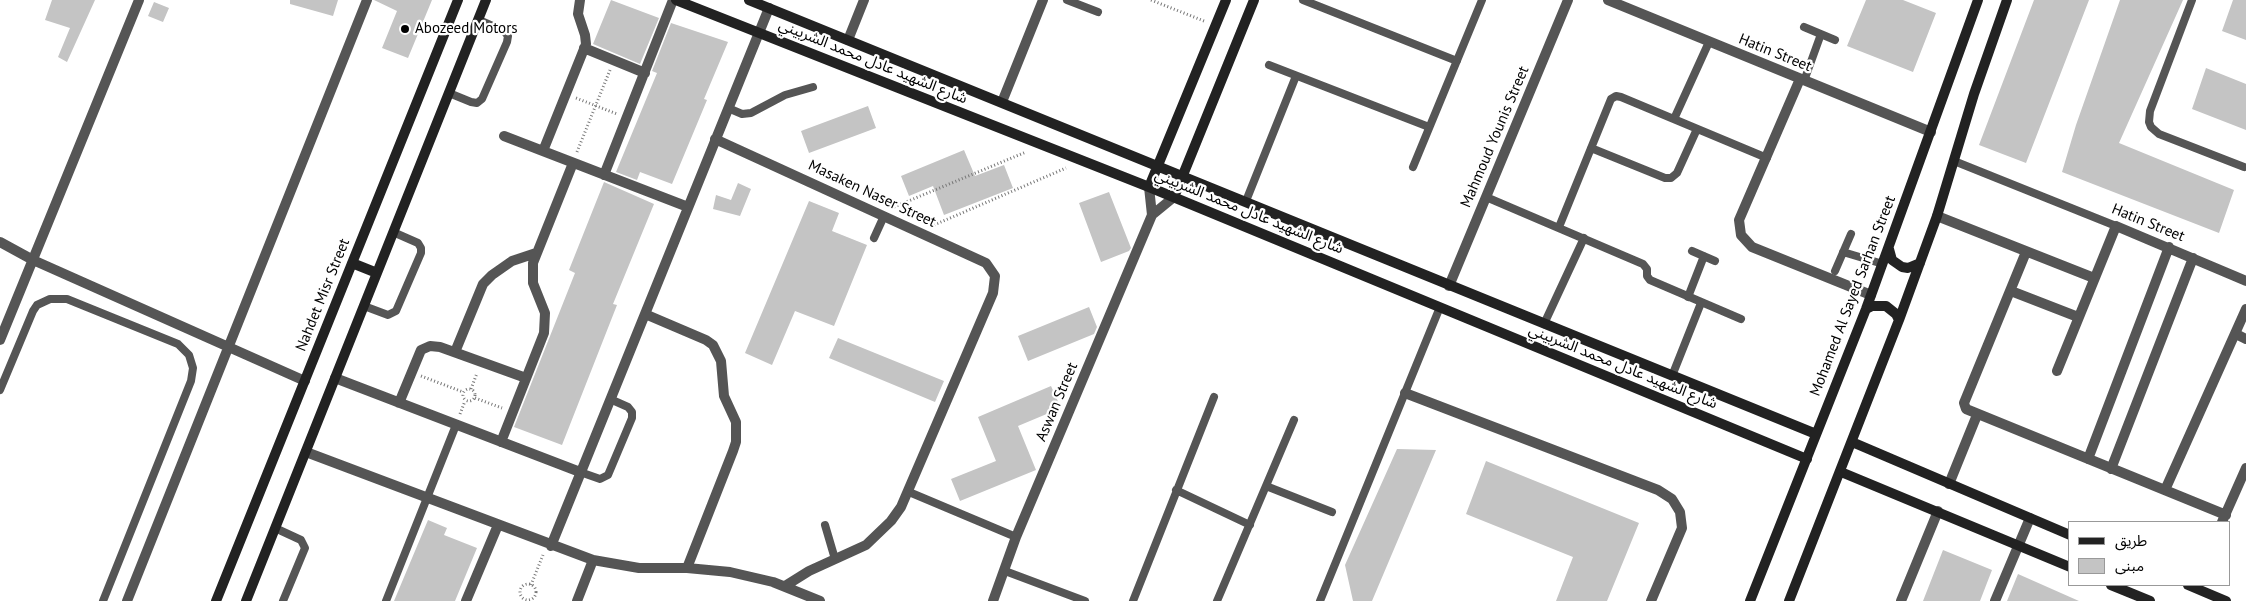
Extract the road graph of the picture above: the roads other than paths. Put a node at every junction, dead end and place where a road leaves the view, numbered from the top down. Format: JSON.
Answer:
{"nodes":[{"id":1,"x":139,"y":0,"type":"edge"},
{"id":2,"x":366,"y":0,"type":"edge"},
{"id":3,"x":458,"y":0,"type":"edge"},
{"id":4,"x":486,"y":0,"type":"edge"},
{"id":5,"x":580,"y":0,"type":"edge"},
{"id":6,"x":675,"y":0,"type":"edge"},
{"id":7,"x":749,"y":0,"type":"edge"},
{"id":8,"x":864,"y":0,"type":"edge"},
{"id":9,"x":1043,"y":0,"type":"edge"},
{"id":10,"x":1068,"y":0,"type":"edge"},
{"id":11,"x":1226,"y":0,"type":"edge"},
{"id":12,"x":1254,"y":0,"type":"edge"},
{"id":13,"x":1302,"y":0,"type":"edge"},
{"id":14,"x":1482,"y":0,"type":"edge"},
{"id":15,"x":1568,"y":0,"type":"edge"},
{"id":16,"x":1608,"y":0,"type":"edge"},
{"id":17,"x":1978,"y":0,"type":"edge"},
{"id":18,"x":2007,"y":0,"type":"edge"},
{"id":19,"x":2192,"y":0,"type":"edge"},
{"id":20,"x":769,"y":8,"type":"junction"},
{"id":21,"x":1098,"y":12,"type":"dead end"},
{"id":22,"x":478,"y":20,"type":"junction"},
{"id":23,"x":1804,"y":27,"type":"dead end"},
{"id":24,"x":759,"y":33,"type":"junction"},
{"id":25,"x":1822,"y":34,"type":"junction"},
{"id":26,"x":848,"y":40,"type":"junction"},
{"id":27,"x":1836,"y":40,"type":"dead end"},
{"id":28,"x":1709,"y":42,"type":"junction"},
{"id":29,"x":584,"y":48,"type":"junction"},
{"id":30,"x":1457,"y":61,"type":"junction"},
{"id":31,"x":1269,"y":65,"type":"dead end"},
{"id":32,"x":645,"y":73,"type":"junction"},
{"id":33,"x":1296,"y":76,"type":"junction"},
{"id":34,"x":1802,"y":80,"type":"junction"},
{"id":35,"x":813,"y":87,"type":"dead end"},
{"id":36,"x":449,"y":93,"type":"junction"},
{"id":37,"x":1002,"y":102,"type":"junction"},
{"id":38,"x":728,"y":108,"type":"junction"},
{"id":39,"x":1674,"y":119,"type":"junction"},
{"id":40,"x":1430,"y":127,"type":"junction"},
{"id":41,"x":1697,"y":128,"type":"junction"},
{"id":42,"x":1931,"y":132,"type":"junction"},
{"id":43,"x":504,"y":136,"type":"dead end"},
{"id":44,"x":716,"y":139,"type":"junction"},
{"id":45,"x":1592,"y":148,"type":"junction"},
{"id":46,"x":543,"y":152,"type":"junction"},
{"id":47,"x":1767,"y":158,"type":"junction"},
{"id":48,"x":1954,"y":161,"type":"junction"},
{"id":49,"x":573,"y":163,"type":"junction"},
{"id":50,"x":1158,"y":165,"type":"junction"},
{"id":51,"x":1413,"y":167,"type":"dead end"},
{"id":52,"x":2244,"y":167,"type":"dead end"},
{"id":53,"x":604,"y":175,"type":"junction"},
{"id":54,"x":1183,"y":175,"type":"junction"},
{"id":55,"x":1149,"y":187,"type":"junction"},
{"id":56,"x":1174,"y":197,"type":"junction"},
{"id":57,"x":1486,"y":197,"type":"junction"},
{"id":58,"x":1246,"y":202,"type":"junction"},
{"id":59,"x":688,"y":207,"type":"junction"},
{"id":60,"x":881,"y":215,"type":"junction"},
{"id":61,"x":1152,"y":215,"type":"junction"},
{"id":62,"x":1937,"y":216,"type":"junction"},
{"id":63,"x":2116,"y":226,"type":"junction"},
{"id":64,"x":1559,"y":227,"type":"junction"},
{"id":65,"x":394,"y":232,"type":"junction"},
{"id":66,"x":1851,"y":234,"type":"dead end"},
{"id":67,"x":874,"y":238,"type":"dead end"},
{"id":68,"x":1584,"y":238,"type":"junction"},
{"id":69,"x":0,"y":242,"type":"edge"},
{"id":70,"x":2169,"y":247,"type":"junction"},
{"id":71,"x":1889,"y":249,"type":"junction"},
{"id":72,"x":1692,"y":251,"type":"dead end"},
{"id":73,"x":1843,"y":252,"type":"junction"},
{"id":74,"x":2026,"y":252,"type":"junction"},
{"id":75,"x":536,"y":253,"type":"junction"},
{"id":76,"x":1704,"y":256,"type":"junction"},
{"id":77,"x":2193,"y":258,"type":"junction"},
{"id":78,"x":33,"y":260,"type":"junction"},
{"id":79,"x":1715,"y":260,"type":"dead end"},
{"id":80,"x":352,"y":263,"type":"junction"},
{"id":81,"x":1920,"y":263,"type":"junction"},
{"id":82,"x":1883,"y":264,"type":"junction"},
{"id":83,"x":1835,"y":271,"type":"dead end"},
{"id":84,"x":377,"y":273,"type":"junction"},
{"id":85,"x":2094,"y":278,"type":"junction"},
{"id":86,"x":2246,"y":281,"type":"edge"},
{"id":87,"x":1449,"y":286,"type":"junction"},
{"id":88,"x":2011,"y":291,"type":"junction"},
{"id":89,"x":1871,"y":295,"type":"junction"},
{"id":90,"x":1688,"y":297,"type":"junction"},
{"id":91,"x":1702,"y":303,"type":"junction"},
{"id":92,"x":364,"y":306,"type":"junction"},
{"id":93,"x":1440,"y":308,"type":"junction"},
{"id":94,"x":1866,"y":309,"type":"junction"},
{"id":95,"x":2246,"y":309,"type":"edge"},
{"id":96,"x":645,"y":314,"type":"junction"},
{"id":97,"x":2078,"y":317,"type":"junction"},
{"id":98,"x":1741,"y":319,"type":"dead end"},
{"id":99,"x":1899,"y":320,"type":"junction"},
{"id":100,"x":1544,"y":324,"type":"junction"},
{"id":101,"x":2241,"y":336,"type":"edge"},
{"id":102,"x":0,"y":340,"type":"edge"},
{"id":103,"x":230,"y":346,"type":"junction"},
{"id":104,"x":455,"y":352,"type":"junction"},
{"id":105,"x":2057,"y":371,"type":"dead end"},
{"id":106,"x":1672,"y":376,"type":"junction"},
{"id":107,"x":335,"y":378,"type":"junction"},
{"id":108,"x":526,"y":378,"type":"junction"},
{"id":109,"x":305,"y":381,"type":"junction"},
{"id":110,"x":0,"y":390,"type":"edge"},
{"id":111,"x":1405,"y":393,"type":"junction"},
{"id":112,"x":1214,"y":397,"type":"dead end"},
{"id":113,"x":610,"y":399,"type":"junction"},
{"id":114,"x":399,"y":403,"type":"junction"},
{"id":115,"x":1977,"y":415,"type":"junction"},
{"id":116,"x":1294,"y":420,"type":"dead end"},
{"id":117,"x":456,"y":425,"type":"junction"},
{"id":118,"x":1816,"y":434,"type":"junction"},
{"id":119,"x":501,"y":442,"type":"junction"},
{"id":120,"x":1852,"y":442,"type":"junction"},
{"id":121,"x":306,"y":452,"type":"junction"},
{"id":122,"x":1807,"y":459,"type":"junction"},
{"id":123,"x":2088,"y":459,"type":"junction"},
{"id":124,"x":2246,"y":468,"type":"edge"},
{"id":125,"x":2111,"y":469,"type":"junction"},
{"id":126,"x":580,"y":472,"type":"junction"},
{"id":127,"x":1841,"y":472,"type":"junction"},
{"id":128,"x":1949,"y":484,"type":"junction"},
{"id":129,"x":1266,"y":486,"type":"junction"},
{"id":130,"x":1176,"y":490,"type":"junction"},
{"id":131,"x":2165,"y":490,"type":"junction"},
{"id":132,"x":909,"y":492,"type":"junction"},
{"id":133,"x":427,"y":498,"type":"junction"},
{"id":134,"x":1938,"y":511,"type":"junction"},
{"id":135,"x":1332,"y":512,"type":"dead end"},
{"id":136,"x":2030,"y":518,"type":"junction"},
{"id":137,"x":2224,"y":518,"type":"edge"},
{"id":138,"x":498,"y":525,"type":"junction"},
{"id":139,"x":825,"y":525,"type":"dead end"},
{"id":140,"x":1250,"y":525,"type":"junction"},
{"id":141,"x":275,"y":528,"type":"junction"},
{"id":142,"x":2068,"y":534,"type":"edge"},
{"id":143,"x":1016,"y":537,"type":"junction"},
{"id":144,"x":549,"y":545,"type":"junction"},
{"id":145,"x":2018,"y":545,"type":"junction"},
{"id":146,"x":835,"y":559,"type":"junction"},
{"id":147,"x":593,"y":560,"type":"junction"},
{"id":148,"x":2068,"y":566,"type":"edge"},
{"id":149,"x":686,"y":568,"type":"junction"},
{"id":150,"x":1005,"y":571,"type":"junction"},
{"id":151,"x":785,"y":586,"type":"junction"},
{"id":152,"x":2113,"y":586,"type":"edge"},
{"id":153,"x":2192,"y":586,"type":"edge"},
{"id":154,"x":104,"y":601,"type":"edge"},
{"id":155,"x":127,"y":601,"type":"edge"},
{"id":156,"x":216,"y":601,"type":"edge"},
{"id":157,"x":246,"y":601,"type":"edge"},
{"id":158,"x":283,"y":601,"type":"edge"},
{"id":159,"x":386,"y":601,"type":"edge"},
{"id":160,"x":466,"y":601,"type":"edge"},
{"id":161,"x":577,"y":601,"type":"edge"},
{"id":162,"x":820,"y":601,"type":"edge"},
{"id":163,"x":993,"y":601,"type":"edge"},
{"id":164,"x":1085,"y":601,"type":"edge"},
{"id":165,"x":1132,"y":601,"type":"edge"},
{"id":166,"x":1217,"y":601,"type":"edge"},
{"id":167,"x":1320,"y":601,"type":"edge"},
{"id":168,"x":1651,"y":601,"type":"edge"},
{"id":169,"x":1750,"y":601,"type":"edge"},
{"id":170,"x":1789,"y":601,"type":"edge"},
{"id":171,"x":1901,"y":601,"type":"edge"},
{"id":172,"x":1995,"y":601,"type":"edge"},
{"id":173,"x":2150,"y":601,"type":"edge"},
{"id":174,"x":2226,"y":601,"type":"edge"}],
"edges":[{"from":1,"to":78,"type":"street"},
{"from":2,"to":103,"type":"street"},
{"from":3,"to":80,"type":"street","name":"Nahdet Misr Street"},
{"from":4,"to":22,"type":"street"},
{"from":5,"to":29,"type":"street"},
{"from":6,"to":24,"type":"street","name":"شارع الشهيد عادل محمد الشربيني"},
{"from":6,"to":32,"type":"street"},
{"from":7,"to":20,"type":"street","name":"شارع الشهيد عادل محمد الشربيني"},
{"from":8,"to":26,"type":"street"},
{"from":9,"to":37,"type":"street"},
{"from":10,"to":21,"type":"lane"},
{"from":11,"to":50,"type":"street","name":"Aswan Street"},
{"from":12,"to":54,"type":"street","name":"Aswan Street"},
{"from":13,"to":30,"type":"lane"},
{"from":14,"to":30,"type":"lane"},
{"from":15,"to":57,"type":"street","name":"Mahmoud Younis Street"},
{"from":16,"to":28,"type":"street","name":"Hatin Street"},
{"from":17,"to":42,"type":"street","name":"Mohamed Al Sayed Sarhan Street"},
{"from":18,"to":48,"type":"street"},
{"from":19,"to":52,"type":"lane"},
{"from":20,"to":24,"type":"street"},
{"from":20,"to":26,"type":"street","name":"شارع الشهيد عادل محمد الشربيني"},
{"from":22,"to":36,"type":"street"},
{"from":22,"to":36,"type":"lane"},
{"from":23,"to":25,"type":"lane"},
{"from":24,"to":38,"type":"street"},
{"from":24,"to":55,"type":"street","name":"شارع الشهيد عادل محمد الشربيني"},
{"from":25,"to":27,"type":"lane"},
{"from":25,"to":34,"type":"lane"},
{"from":26,"to":37,"type":"street","name":"شارع الشهيد عادل محمد الشربيني"},
{"from":28,"to":34,"type":"street","name":"Hatin Street"},
{"from":28,"to":39,"type":"lane"},
{"from":29,"to":32,"type":"street"},
{"from":29,"to":46,"type":"street"},
{"from":30,"to":40,"type":"lane"},
{"from":31,"to":33,"type":"lane"},
{"from":32,"to":53,"type":"street"},
{"from":33,"to":40,"type":"lane"},
{"from":33,"to":58,"type":"lane"},
{"from":34,"to":42,"type":"street","name":"Hatin Street"},
{"from":34,"to":47,"type":"street"},
{"from":35,"to":38,"type":"lane"},
{"from":36,"to":65,"type":"street"},
{"from":37,"to":50,"type":"street","name":"شارع الشهيد عادل محمد الشربيني"},
{"from":38,"to":44,"type":"street"},
{"from":39,"to":41,"type":"lane"},
{"from":39,"to":45,"type":"lane"},
{"from":40,"to":51,"type":"lane"},
{"from":41,"to":45,"type":"lane"},
{"from":41,"to":47,"type":"lane"},
{"from":42,"to":71,"type":"street","name":"Mohamed Al Sayed Sarhan Street"},
{"from":43,"to":46,"type":"street"},
{"from":44,"to":59,"type":"street"},
{"from":44,"to":60,"type":"street","name":"Masaken Naser Street"},
{"from":45,"to":64,"type":"lane"},
{"from":46,"to":49,"type":"street"},
{"from":47,"to":89,"type":"street"},
{"from":48,"to":62,"type":"street"},
{"from":48,"to":63,"type":"lane","name":"Hatin Street"},
{"from":49,"to":53,"type":"street"},
{"from":49,"to":75,"type":"street"},
{"from":50,"to":54,"type":"street","name":"شارع الشهيد عادل محمد الشربيني"},
{"from":50,"to":55,"type":"street","name":"Aswan Street"},
{"from":53,"to":59,"type":"street"},
{"from":54,"to":56,"type":"street","name":"Aswan Street"},
{"from":54,"to":58,"type":"street","name":"شارع الشهيد عادل محمد الشربيني"},
{"from":55,"to":56,"type":"street","name":"شارع الشهيد عادل محمد الشربيني"},
{"from":55,"to":61,"type":"street","name":"Aswan Street"},
{"from":56,"to":61,"type":"street","name":"Aswan Street"},
{"from":56,"to":93,"type":"street","name":"شارع الشهيد عادل محمد الشربيني"},
{"from":57,"to":64,"type":"lane"},
{"from":57,"to":87,"type":"street","name":"Mahmoud Younis Street"},
{"from":58,"to":87,"type":"street","name":"شارع الشهيد عادل محمد الشربيني"},
{"from":59,"to":96,"type":"street"},
{"from":60,"to":67,"type":"lane"},
{"from":60,"to":132,"type":"street","name":"Masaken Naser Street"},
{"from":61,"to":143,"type":"street","name":"Aswan Street"},
{"from":62,"to":74,"type":"street"},
{"from":62,"to":81,"type":"street"},
{"from":63,"to":70,"type":"street","name":"Hatin Street"},
{"from":63,"to":85,"type":"street"},
{"from":64,"to":68,"type":"lane"},
{"from":65,"to":84,"type":"street"},
{"from":65,"to":92,"type":"lane"},
{"from":66,"to":73,"type":"lane"},
{"from":68,"to":90,"type":"lane"},
{"from":68,"to":100,"type":"lane"},
{"from":69,"to":78,"type":"street"},
{"from":70,"to":77,"type":"street","name":"Hatin Street"},
{"from":70,"to":123,"type":"street"},
{"from":71,"to":81,"type":"street"},
{"from":71,"to":82,"type":"street","name":"Mohamed Al Sayed Sarhan Street"},
{"from":72,"to":76,"type":"lane"},
{"from":73,"to":82,"type":"lane"},
{"from":73,"to":83,"type":"lane"},
{"from":74,"to":85,"type":"street"},
{"from":74,"to":88,"type":"street"},
{"from":75,"to":104,"type":"street"},
{"from":75,"to":108,"type":"street"},
{"from":76,"to":79,"type":"lane"},
{"from":76,"to":90,"type":"lane"},
{"from":77,"to":86,"type":"street","name":"Hatin Street"},
{"from":77,"to":125,"type":"street"},
{"from":78,"to":102,"type":"street"},
{"from":78,"to":103,"type":"street"},
{"from":80,"to":84,"type":"street"},
{"from":80,"to":109,"type":"street","name":"Nahdet Misr Street"},
{"from":81,"to":99,"type":"street"},
{"from":82,"to":89,"type":"street","name":"Mohamed Al Sayed Sarhan Street"},
{"from":84,"to":92,"type":"street"},
{"from":85,"to":97,"type":"street"},
{"from":87,"to":100,"type":"street","name":"شارع الشهيد عادل محمد الشربيني"},
{"from":88,"to":97,"type":"street"},
{"from":88,"to":115,"type":"street"},
{"from":89,"to":94,"type":"street","name":"Mohamed Al Sayed Sarhan Street"},
{"from":90,"to":91,"type":"lane"},
{"from":91,"to":98,"type":"lane"},
{"from":91,"to":106,"type":"lane"},
{"from":92,"to":107,"type":"street"},
{"from":93,"to":111,"type":"lane"},
{"from":93,"to":122,"type":"street","name":"شارع الشهيد عادل محمد الشربيني"},
{"from":94,"to":99,"type":"street"},
{"from":94,"to":118,"type":"street","name":"Mohamed Al Sayed Sarhan Street"},
{"from":95,"to":101,"type":"street"},
{"from":96,"to":113,"type":"street"},
{"from":96,"to":149,"type":"street"},
{"from":97,"to":105,"type":"street"},
{"from":99,"to":120,"type":"street"},
{"from":100,"to":106,"type":"street","name":"شارع الشهيد عادل محمد الشربيني"},
{"from":101,"to":131,"type":"street"},
{"from":103,"to":109,"type":"street"},
{"from":103,"to":155,"type":"street"},
{"from":104,"to":108,"type":"street"},
{"from":104,"to":114,"type":"street"},
{"from":106,"to":118,"type":"street","name":"شارع الشهيد عادل محمد الشربيني"},
{"from":107,"to":114,"type":"street"},
{"from":107,"to":121,"type":"street"},
{"from":108,"to":119,"type":"street"},
{"from":109,"to":156,"type":"street","name":"Nahdet Misr Street"},
{"from":110,"to":154,"type":"lane"},
{"from":111,"to":167,"type":"lane"},
{"from":111,"to":168,"type":"street"},
{"from":112,"to":130,"type":"lane"},
{"from":113,"to":126,"type":"street"},
{"from":113,"to":126,"type":"lane"},
{"from":114,"to":117,"type":"street"},
{"from":115,"to":123,"type":"street"},
{"from":115,"to":128,"type":"street"},
{"from":116,"to":129,"type":"lane"},
{"from":117,"to":119,"type":"street"},
{"from":117,"to":133,"type":"lane"},
{"from":118,"to":122,"type":"street","name":"Mohamed Al Sayed Sarhan Street"},
{"from":119,"to":126,"type":"street"},
{"from":120,"to":127,"type":"street"},
{"from":120,"to":128,"type":"street"},
{"from":121,"to":133,"type":"street"},
{"from":121,"to":141,"type":"street"},
{"from":122,"to":169,"type":"street","name":"Mohamed Al Sayed Sarhan Street"},
{"from":123,"to":125,"type":"street"},
{"from":124,"to":137,"type":"street"},
{"from":125,"to":131,"type":"street"},
{"from":126,"to":144,"type":"street"},
{"from":127,"to":134,"type":"street"},
{"from":127,"to":170,"type":"street"},
{"from":128,"to":136,"type":"street"},
{"from":129,"to":135,"type":"lane"},
{"from":129,"to":140,"type":"lane"},
{"from":130,"to":140,"type":"lane"},
{"from":130,"to":165,"type":"lane"},
{"from":131,"to":137,"type":"street"},
{"from":132,"to":143,"type":"lane"},
{"from":132,"to":146,"type":"street"},
{"from":133,"to":138,"type":"street"},
{"from":133,"to":159,"type":"lane"},
{"from":134,"to":145,"type":"street"},
{"from":134,"to":171,"type":"street"},
{"from":136,"to":142,"type":"street"},
{"from":136,"to":145,"type":"street"},
{"from":138,"to":144,"type":"street"},
{"from":138,"to":160,"type":"street"},
{"from":139,"to":146,"type":"lane"},
{"from":140,"to":166,"type":"lane"},
{"from":141,"to":157,"type":"street"},
{"from":141,"to":158,"type":"lane"},
{"from":143,"to":150,"type":"street","name":"Aswan Street"},
{"from":144,"to":147,"type":"street"},
{"from":145,"to":148,"type":"street"},
{"from":145,"to":172,"type":"street"},
{"from":146,"to":151,"type":"street"},
{"from":147,"to":149,"type":"street"},
{"from":147,"to":161,"type":"street"},
{"from":149,"to":151,"type":"street"},
{"from":150,"to":163,"type":"street","name":"Aswan Street"},
{"from":150,"to":164,"type":"lane"},
{"from":151,"to":162,"type":"street"},
{"from":152,"to":173,"type":"street"},
{"from":153,"to":174,"type":"street"}]}
